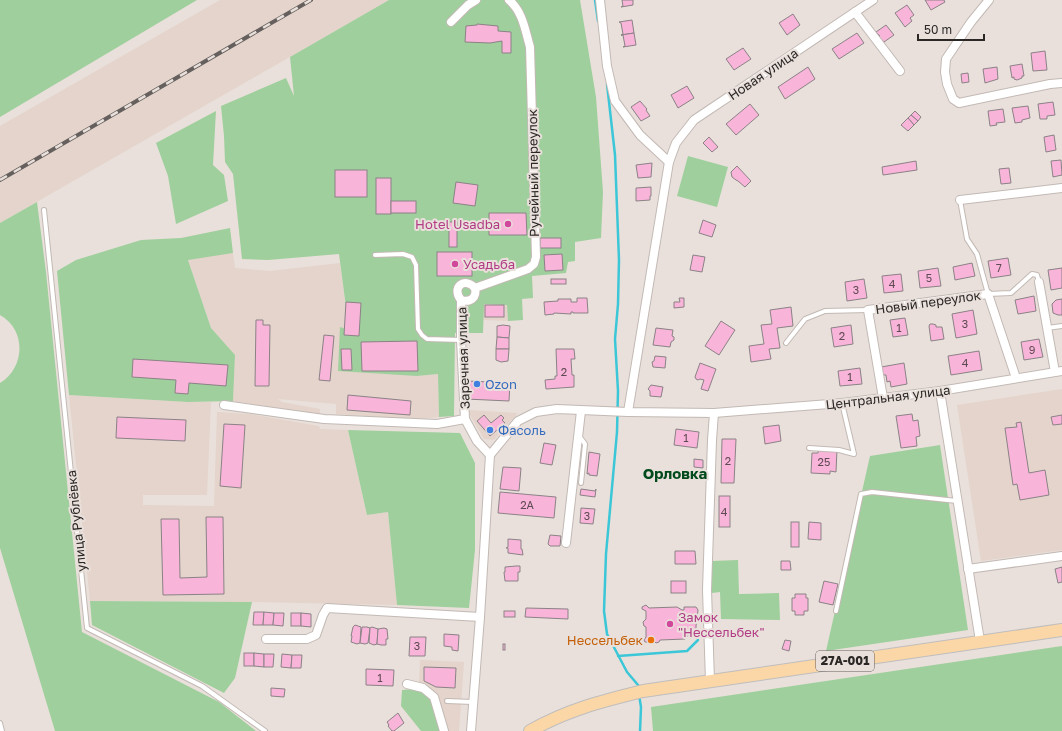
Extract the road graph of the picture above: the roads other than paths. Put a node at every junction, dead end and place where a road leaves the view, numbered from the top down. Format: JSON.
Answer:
{"nodes":[{"id":1,"x":476,"y":0,"type":"edge"},
{"id":2,"x":509,"y":0,"type":"edge"},
{"id":3,"x":600,"y":0,"type":"edge"},
{"id":4,"x":873,"y":0,"type":"edge"},
{"id":5,"x":989,"y":0,"type":"edge"},
{"id":6,"x":855,"y":12,"type":"junction"},
{"id":7,"x":451,"y":22,"type":"dead end"},
{"id":8,"x":900,"y":71,"type":"dead end"},
{"id":9,"x":1062,"y":83,"type":"edge"},
{"id":10,"x":669,"y":162,"type":"junction"},
{"id":11,"x":1062,"y":188,"type":"edge"},
{"id":12,"x":960,"y":200,"type":"joint"},
{"id":13,"x":44,"y":210,"type":"dead end"},
{"id":14,"x":375,"y":255,"type":"dead end"},
{"id":15,"x":1039,"y":282,"type":"joint"},
{"id":16,"x":475,"y":288,"type":"junction"},
{"id":17,"x":988,"y":294,"type":"junction"},
{"id":18,"x":461,"y":300,"type":"junction"},
{"id":19,"x":868,"y":310,"type":"junction"},
{"id":20,"x":1062,"y":326,"type":"edge"},
{"id":21,"x":1047,"y":328,"type":"junction"},
{"id":22,"x":461,"y":340,"type":"junction"},
{"id":23,"x":786,"y":343,"type":"dead end"},
{"id":24,"x":1058,"y":371,"type":"edge"},
{"id":25,"x":1016,"y":378,"type":"junction"},
{"id":26,"x":940,"y":391,"type":"junction"},
{"id":27,"x":883,"y":398,"type":"junction"},
{"id":28,"x":842,"y":403,"type":"junction"},
{"id":29,"x":224,"y":405,"type":"dead end"},
{"id":30,"x":581,"y":411,"type":"junction"},
{"id":31,"x":628,"y":412,"type":"junction"},
{"id":32,"x":714,"y":413,"type":"junction"},
{"id":33,"x":465,"y":419,"type":"junction"},
{"id":34,"x":578,"y":436,"type":"junction"},
{"id":35,"x":809,"y":448,"type":"dead end"},
{"id":36,"x":490,"y":455,"type":"junction"},
{"id":37,"x":581,"y":483,"type":"dead end"},
{"id":38,"x":957,"y":501,"type":"junction"},
{"id":39,"x":566,"y":543,"type":"dead end"},
{"id":40,"x":1062,"y":556,"type":"edge"},
{"id":41,"x":968,"y":568,"type":"junction"},
{"id":42,"x":836,"y":611,"type":"dead end"},
{"id":43,"x":480,"y":617,"type":"junction"},
{"id":44,"x":1062,"y":630,"type":"edge"},
{"id":45,"x":266,"y":638,"type":"dead end"},
{"id":46,"x":980,"y":641,"type":"junction"},
{"id":47,"x":710,"y":681,"type":"junction"},
{"id":48,"x":408,"y":684,"type":"dead end"},
{"id":49,"x":447,"y":700,"type":"dead end"},
{"id":50,"x":474,"y":702,"type":"junction"},
{"id":51,"x":0,"y":723,"type":"edge"},
{"id":52,"x":2,"y":731,"type":"edge"},
{"id":53,"x":264,"y":731,"type":"edge"},
{"id":54,"x":444,"y":731,"type":"edge"},
{"id":55,"x":471,"y":731,"type":"edge"},
{"id":56,"x":530,"y":731,"type":"edge"}],
"edges":[{"from":1,"to":7,"type":"street"},
{"from":2,"to":16,"type":"street","name":"Ручейный переулок"},
{"from":3,"to":10,"type":"street"},
{"from":4,"to":6,"type":"street","name":"Новая улица"},
{"from":5,"to":9,"type":"street"},
{"from":6,"to":8,"type":"street"},
{"from":6,"to":10,"type":"street","name":"Новая улица"},
{"from":10,"to":31,"type":"street","name":"Новая улица"},
{"from":11,"to":12,"type":"street"},
{"from":12,"to":17,"type":"lane"},
{"from":13,"to":53,"type":"lane","name":"улица Рублёвка"},
{"from":14,"to":22,"type":"lane"},
{"from":15,"to":17,"type":"lane"},
{"from":15,"to":21,"type":"street"},
{"from":16,"to":18,"type":"street"},
{"from":16,"to":18,"type":"street","name":"Заречная улица"},
{"from":17,"to":19,"type":"street","name":"Новый переулок"},
{"from":17,"to":25,"type":"street","name":"Новый переулок"},
{"from":18,"to":22,"type":"street","name":"Заречная улица"},
{"from":19,"to":23,"type":"lane"},
{"from":19,"to":27,"type":"street","name":"Новый переулок"},
{"from":20,"to":21,"type":"lane"},
{"from":21,"to":24,"type":"street"},
{"from":22,"to":33,"type":"street","name":"Заречная улица"},
{"from":24,"to":25,"type":"street","name":"Центральная улица"},
{"from":25,"to":26,"type":"street","name":"Центральная улица"},
{"from":26,"to":27,"type":"street","name":"Центральная улица"},
{"from":26,"to":38,"type":"street"},
{"from":27,"to":28,"type":"street","name":"Центральная улица"},
{"from":28,"to":32,"type":"street","name":"Центральная улица"},
{"from":28,"to":35,"type":"lane"},
{"from":29,"to":33,"type":"street"},
{"from":30,"to":31,"type":"street"},
{"from":30,"to":34,"type":"street"},
{"from":30,"to":36,"type":"street"},
{"from":31,"to":32,"type":"street","name":"Центральная улица"},
{"from":32,"to":47,"type":"street"},
{"from":33,"to":36,"type":"street","name":"Заречная улица"},
{"from":34,"to":37,"type":"lane"},
{"from":34,"to":39,"type":"street"},
{"from":36,"to":43,"type":"street"},
{"from":38,"to":41,"type":"street"},
{"from":38,"to":42,"type":"lane"},
{"from":40,"to":41,"type":"street"},
{"from":41,"to":46,"type":"street"},
{"from":43,"to":45,"type":"street"},
{"from":43,"to":50,"type":"street"},
{"from":44,"to":46,"type":"main road","number":"27А-001"},
{"from":46,"to":47,"type":"main road","number":"27А-001"},
{"from":47,"to":56,"type":"main road","number":"27А-001"},
{"from":48,"to":54,"type":"street"},
{"from":49,"to":50,"type":"lane"},
{"from":50,"to":55,"type":"street"},
{"from":51,"to":52,"type":"lane"}]}
